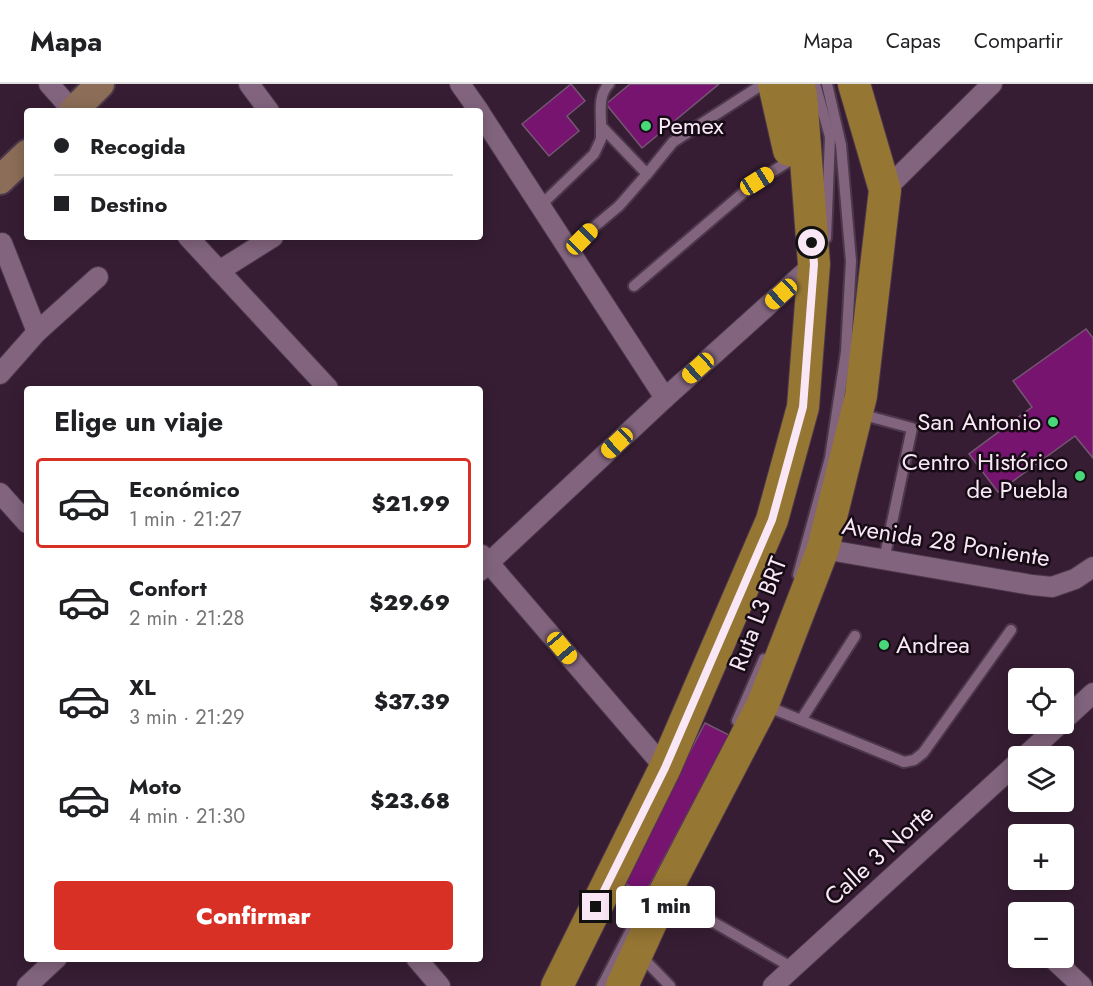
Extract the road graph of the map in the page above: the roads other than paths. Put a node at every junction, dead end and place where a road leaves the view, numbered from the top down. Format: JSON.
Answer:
{"nodes":[{"id":1,"x":49,"y":84,"type":"edge"},
{"id":2,"x":100,"y":84,"type":"edge"},
{"id":3,"x":249,"y":84,"type":"edge"},
{"id":4,"x":460,"y":84,"type":"edge"},
{"id":5,"x":609,"y":84,"type":"edge"},
{"id":6,"x":763,"y":84,"type":"edge"},
{"id":7,"x":798,"y":84,"type":"edge"},
{"id":8,"x":815,"y":84,"type":"edge"},
{"id":9,"x":827,"y":84,"type":"edge"},
{"id":10,"x":854,"y":84,"type":"edge"},
{"id":11,"x":873,"y":84,"type":"edge"},
{"id":12,"x":992,"y":84,"type":"edge"},
{"id":13,"x":755,"y":87,"type":"edge"},
{"id":14,"x":70,"y":108,"type":"edge"},
{"id":15,"x":76,"y":108,"type":"edge"},
{"id":16,"x":266,"y":108,"type":"edge"},
{"id":17,"x":476,"y":108,"type":"edge"},
{"id":18,"x":483,"y":119,"type":"edge"},
{"id":19,"x":601,"y":126,"type":"junction"},
{"id":20,"x":24,"y":157,"type":"edge"},
{"id":21,"x":791,"y":160,"type":"junction"},
{"id":22,"x":647,"y":174,"type":"junction"},
{"id":23,"x":0,"y":180,"type":"edge"},
{"id":24,"x":885,"y":190,"type":"junction"},
{"id":25,"x":540,"y":206,"type":"junction"},
{"id":26,"x":191,"y":240,"type":"edge"},
{"id":27,"x":268,"y":240,"type":"edge"},
{"id":28,"x":2,"y":243,"type":"dead end"},
{"id":29,"x":570,"y":251,"type":"junction"},
{"id":30,"x":820,"y":257,"type":"junction"},
{"id":31,"x":219,"y":271,"type":"junction"},
{"id":32,"x":98,"y":277,"type":"dead end"},
{"id":33,"x":634,"y":286,"type":"dead end"},
{"id":34,"x":37,"y":332,"type":"junction"},
{"id":35,"x":817,"y":365,"type":"dead end"},
{"id":36,"x":0,"y":374,"type":"edge"},
{"id":37,"x":326,"y":386,"type":"edge"},
{"id":38,"x":665,"y":398,"type":"junction"},
{"id":39,"x":856,"y":413,"type":"junction"},
{"id":40,"x":809,"y":424,"type":"dead end"},
{"id":41,"x":0,"y":493,"type":"edge"},
{"id":42,"x":24,"y":520,"type":"edge"},
{"id":43,"x":823,"y":549,"type":"junction"},
{"id":44,"x":884,"y":560,"type":"junction"},
{"id":45,"x":483,"y":562,"type":"edge"},
{"id":46,"x":1093,"y":567,"type":"edge"},
{"id":47,"x":796,"y":582,"type":"dead end"},
{"id":48,"x":1011,"y":630,"type":"dead end"},
{"id":49,"x":855,"y":636,"type":"dead end"},
{"id":50,"x":769,"y":648,"type":"dead end"},
{"id":51,"x":1093,"y":693,"type":"edge"},
{"id":52,"x":763,"y":704,"type":"junction"},
{"id":53,"x":1074,"y":711,"type":"edge"},
{"id":54,"x":801,"y":720,"type":"junction"},
{"id":55,"x":1049,"y":734,"type":"edge"},
{"id":56,"x":730,"y":735,"type":"dead end"},
{"id":57,"x":1036,"y":746,"type":"edge"},
{"id":58,"x":674,"y":762,"type":"junction"},
{"id":59,"x":1008,"y":771,"type":"edge"},
{"id":60,"x":664,"y":894,"type":"junction"},
{"id":61,"x":639,"y":914,"type":"dead end"},
{"id":62,"x":638,"y":952,"type":"junction"},
{"id":63,"x":53,"y":962,"type":"edge"},
{"id":64,"x":419,"y":962,"type":"edge"},
{"id":65,"x":793,"y":968,"type":"junction"},
{"id":66,"x":1063,"y":968,"type":"edge"},
{"id":67,"x":27,"y":986,"type":"edge"},
{"id":68,"x":440,"y":986,"type":"edge"},
{"id":69,"x":557,"y":986,"type":"edge"},
{"id":70,"x":564,"y":986,"type":"edge"},
{"id":71,"x":602,"y":986,"type":"edge"},
{"id":72,"x":622,"y":986,"type":"edge"},
{"id":73,"x":670,"y":986,"type":"edge"},
{"id":74,"x":773,"y":986,"type":"edge"},
{"id":75,"x":1082,"y":986,"type":"edge"}],
"edges":[{"from":1,"to":14,"type":"street"},
{"from":2,"to":15,"type":"main road"},
{"from":3,"to":16,"type":"street"},
{"from":4,"to":17,"type":"street"},
{"from":5,"to":19,"type":"lane"},
{"from":6,"to":13,"type":"lane"},
{"from":7,"to":30,"type":"main road"},
{"from":8,"to":30,"type":"lane"},
{"from":9,"to":47,"type":"lane","name":"Ruta L3 BRT"},
{"from":10,"to":24,"type":"main road"},
{"from":11,"to":24,"type":"main road"},
{"from":12,"to":24,"type":"street"},
{"from":13,"to":21,"type":"main road"},
{"from":13,"to":22,"type":"lane"},
{"from":18,"to":25,"type":"street"},
{"from":19,"to":22,"type":"lane"},
{"from":19,"to":25,"type":"lane"},
{"from":20,"to":23,"type":"main road"},
{"from":21,"to":30,"type":"main road"},
{"from":21,"to":33,"type":"lane"},
{"from":22,"to":29,"type":"lane"},
{"from":24,"to":39,"type":"main road"},
{"from":25,"to":29,"type":"street"},
{"from":26,"to":31,"type":"street"},
{"from":27,"to":31,"type":"street"},
{"from":28,"to":34,"type":"street"},
{"from":29,"to":38,"type":"street"},
{"from":30,"to":38,"type":"street"},
{"from":30,"to":58,"type":"main road"},
{"from":31,"to":37,"type":"street"},
{"from":32,"to":34,"type":"street"},
{"from":34,"to":36,"type":"street"},
{"from":35,"to":40,"type":"lane"},
{"from":38,"to":45,"type":"street"},
{"from":39,"to":43,"type":"main road"},
{"from":39,"to":44,"type":"lane"},
{"from":41,"to":42,"type":"street"},
{"from":43,"to":44,"type":"street","name":"Avenida 28 Poniente"},
{"from":43,"to":52,"type":"main road"},
{"from":44,"to":46,"type":"street","name":"Avenida 28 Poniente"},
{"from":45,"to":58,"type":"street"},
{"from":48,"to":54,"type":"lane"},
{"from":49,"to":54,"type":"lane"},
{"from":50,"to":56,"type":"lane","name":"Ruta L3 BRT"},
{"from":51,"to":53,"type":"street"},
{"from":52,"to":54,"type":"lane"},
{"from":52,"to":60,"type":"main road"},
{"from":55,"to":57,"type":"street"},
{"from":58,"to":69,"type":"main road"},
{"from":58,"to":70,"type":"lane"},
{"from":59,"to":65,"type":"street","name":"Calle 3 Norte"},
{"from":60,"to":62,"type":"main road"},
{"from":60,"to":65,"type":"lane"},
{"from":61,"to":71,"type":"lane"},
{"from":62,"to":72,"type":"main road"},
{"from":62,"to":73,"type":"lane"},
{"from":63,"to":67,"type":"street"},
{"from":64,"to":68,"type":"street"},
{"from":65,"to":74,"type":"street","name":"Calle 3 Norte"},
{"from":66,"to":75,"type":"street"}]}
